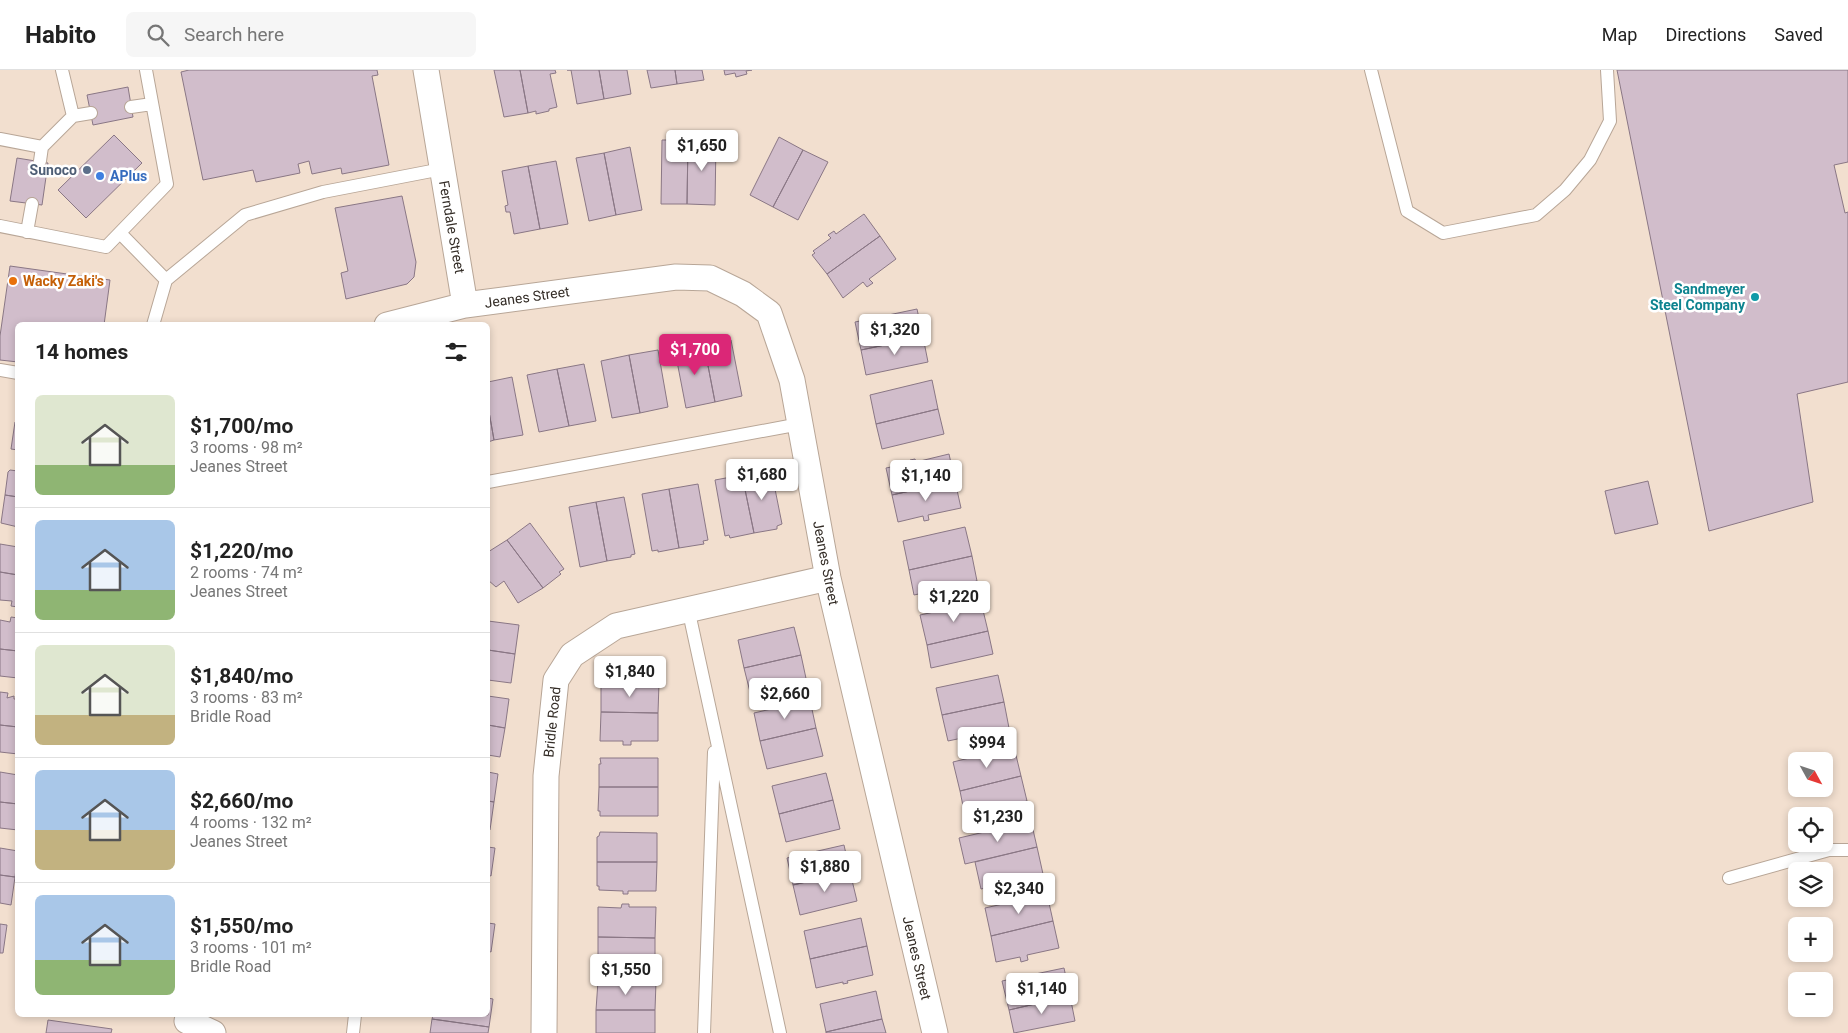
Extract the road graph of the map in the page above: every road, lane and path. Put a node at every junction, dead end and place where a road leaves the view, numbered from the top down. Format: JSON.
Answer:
{"nodes":[{"id":1,"x":62,"y":70,"type":"edge"},
{"id":2,"x":146,"y":70,"type":"edge"},
{"id":3,"x":426,"y":70,"type":"edge"},
{"id":4,"x":1371,"y":70,"type":"edge"},
{"id":5,"x":1607,"y":70,"type":"edge"},
{"id":6,"x":152,"y":104,"type":"junction"},
{"id":7,"x":131,"y":107,"type":"dead end"},
{"id":8,"x":91,"y":113,"type":"dead end"},
{"id":9,"x":73,"y":116,"type":"junction"},
{"id":10,"x":0,"y":139,"type":"edge"},
{"id":11,"x":42,"y":147,"type":"junction"},
{"id":12,"x":40,"y":161,"type":"dead end"},
{"id":13,"x":442,"y":169,"type":"junction"},
{"id":14,"x":32,"y":204,"type":"dead end"},
{"id":15,"x":0,"y":226,"type":"edge"},
{"id":16,"x":27,"y":232,"type":"junction"},
{"id":17,"x":120,"y":233,"type":"junction"},
{"id":18,"x":166,"y":280,"type":"junction"},
{"id":19,"x":465,"y":305,"type":"junction"},
{"id":20,"x":154,"y":322,"type":"edge"},
{"id":21,"x":399,"y":322,"type":"edge"},
{"id":22,"x":0,"y":370,"type":"edge"},
{"id":23,"x":15,"y":372,"type":"edge"},
{"id":24,"x":800,"y":424,"type":"junction"},
{"id":25,"x":490,"y":482,"type":"edge"},
{"id":26,"x":828,"y":578,"type":"junction"},
{"id":27,"x":688,"y":608,"type":"junction"},
{"id":28,"x":715,"y":732,"type":"junction"},
{"id":29,"x":1848,"y":850,"type":"edge"},
{"id":30,"x":1729,"y":878,"type":"dead end"},
{"id":31,"x":356,"y":1017,"type":"edge"},
{"id":32,"x":187,"y":1023,"type":"edge"},
{"id":33,"x":213,"y":1033,"type":"edge"},
{"id":34,"x":353,"y":1033,"type":"edge"},
{"id":35,"x":544,"y":1033,"type":"edge"},
{"id":36,"x":704,"y":1033,"type":"edge"},
{"id":37,"x":780,"y":1033,"type":"edge"},
{"id":38,"x":935,"y":1033,"type":"edge"}],
"edges":[{"from":1,"to":9,"type":"lane"},
{"from":2,"to":6,"type":"lane"},
{"from":3,"to":13,"type":"street","name":"Ferndale Street"},
{"from":4,"to":5,"type":"lane"},
{"from":6,"to":7,"type":"lane"},
{"from":6,"to":17,"type":"lane"},
{"from":8,"to":9,"type":"lane"},
{"from":9,"to":11,"type":"lane"},
{"from":10,"to":11,"type":"lane"},
{"from":11,"to":12,"type":"lane"},
{"from":13,"to":18,"type":"lane"},
{"from":13,"to":19,"type":"street","name":"Ferndale Street"},
{"from":14,"to":16,"type":"lane"},
{"from":15,"to":16,"type":"lane"},
{"from":16,"to":17,"type":"lane"},
{"from":17,"to":18,"type":"lane"},
{"from":18,"to":20,"type":"lane"},
{"from":19,"to":21,"type":"street"},
{"from":19,"to":24,"type":"street","name":"Jeanes Street"},
{"from":22,"to":23,"type":"lane"},
{"from":24,"to":25,"type":"lane"},
{"from":24,"to":26,"type":"street","name":"Jeanes Street"},
{"from":26,"to":27,"type":"street","name":"Bridle Road"},
{"from":26,"to":38,"type":"street","name":"Jeanes Street"},
{"from":27,"to":28,"type":"lane"},
{"from":27,"to":35,"type":"street","name":"Bridle Road"},
{"from":28,"to":36,"type":"lane"},
{"from":28,"to":37,"type":"lane"},
{"from":29,"to":30,"type":"lane"},
{"from":31,"to":34,"type":"lane"},
{"from":32,"to":33,"type":"street"}]}
